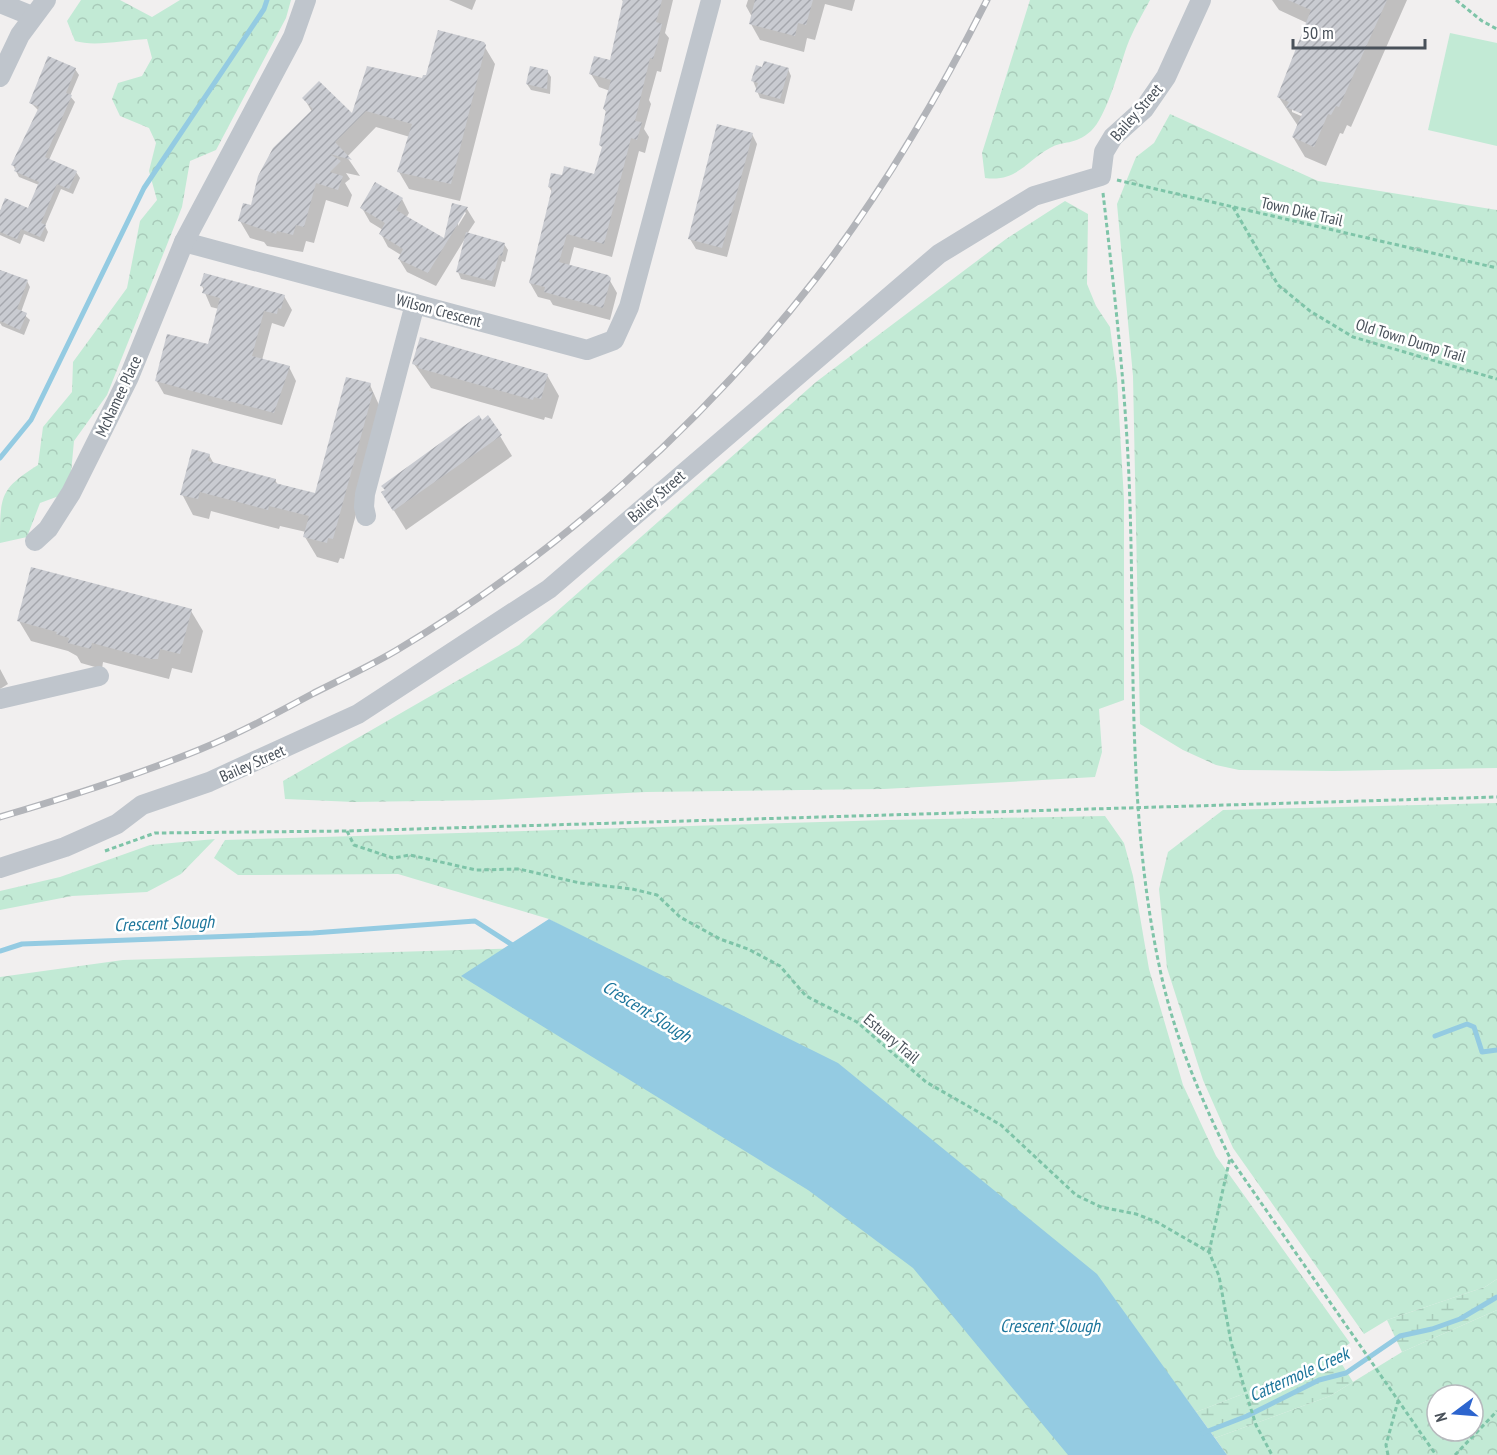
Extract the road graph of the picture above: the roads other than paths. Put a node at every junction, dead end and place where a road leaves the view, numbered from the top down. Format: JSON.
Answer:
{"nodes":[{"id":1,"x":46,"y":0,"type":"edge"},
{"id":2,"x":306,"y":0,"type":"edge"},
{"id":3,"x":711,"y":0,"type":"edge"},
{"id":4,"x":1201,"y":0,"type":"edge"},
{"id":5,"x":0,"y":3,"type":"edge"},
{"id":6,"x":32,"y":16,"type":"junction"},
{"id":7,"x":0,"y":77,"type":"edge"},
{"id":8,"x":184,"y":242,"type":"junction"},
{"id":9,"x":415,"y":304,"type":"junction"},
{"id":10,"x":366,"y":516,"type":"dead end"},
{"id":11,"x":35,"y":541,"type":"dead end"},
{"id":12,"x":99,"y":676,"type":"dead end"},
{"id":13,"x":0,"y":699,"type":"edge"},
{"id":14,"x":0,"y":868,"type":"edge"}],
"edges":[{"from":1,"to":6,"type":"street"},
{"from":2,"to":8,"type":"street"},
{"from":3,"to":9,"type":"street","name":"Wilson Crescent"},
{"from":4,"to":14,"type":"street","name":"Bailey Street"},
{"from":5,"to":6,"type":"street"},
{"from":6,"to":7,"type":"street"},
{"from":8,"to":9,"type":"street","name":"Wilson Crescent"},
{"from":8,"to":11,"type":"street","name":"McNamee Place"},
{"from":9,"to":10,"type":"street"},
{"from":12,"to":13,"type":"street"}]}
